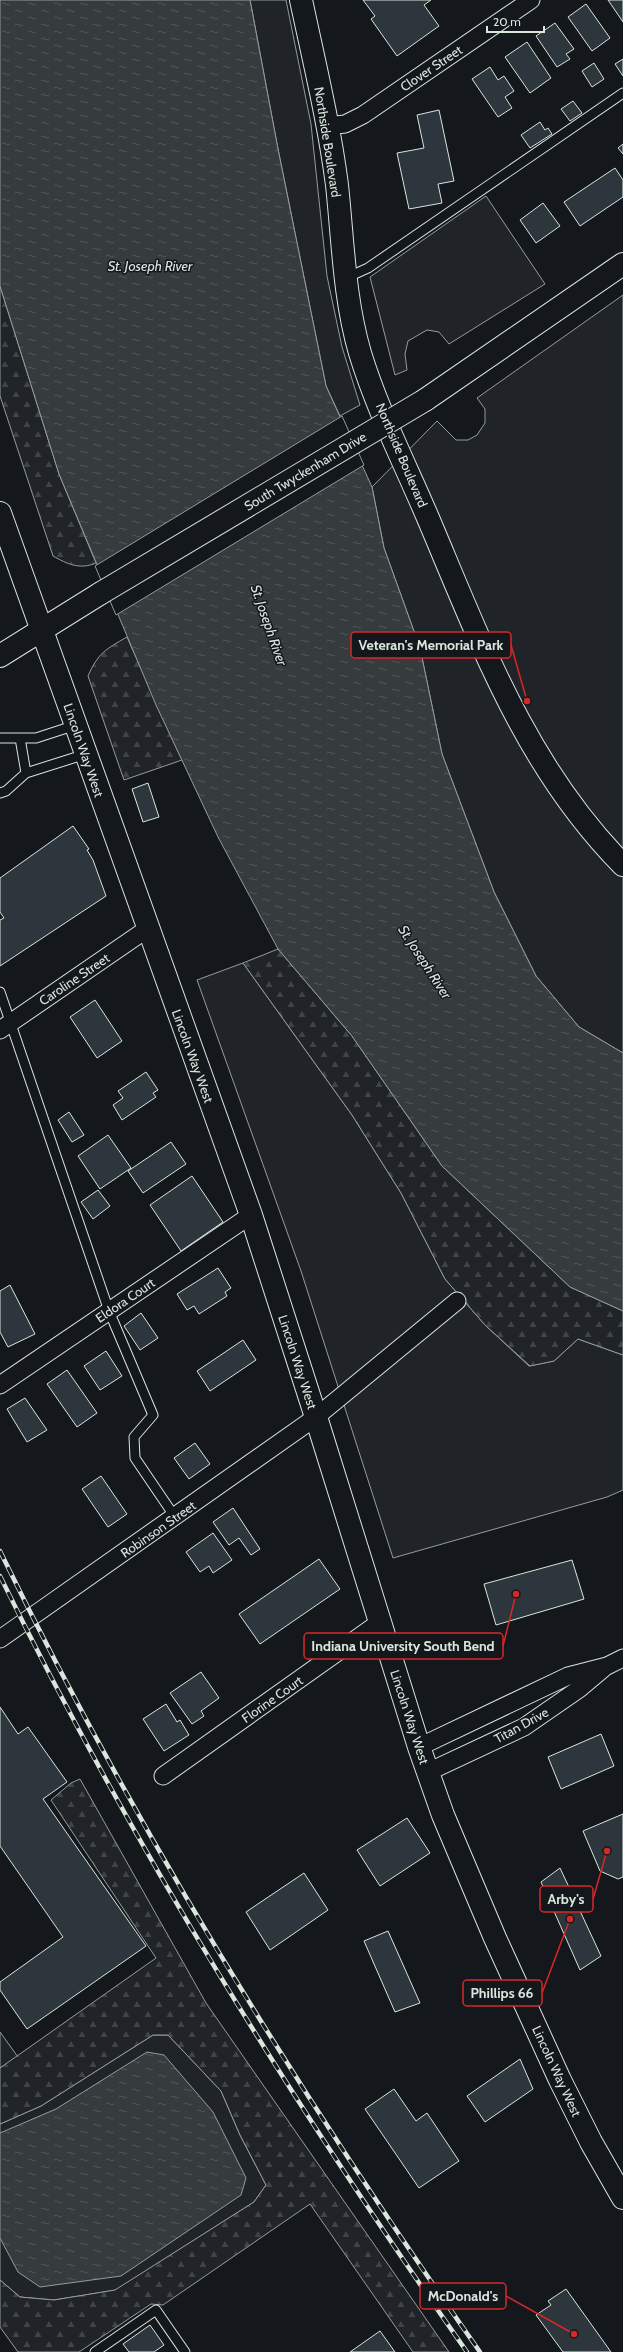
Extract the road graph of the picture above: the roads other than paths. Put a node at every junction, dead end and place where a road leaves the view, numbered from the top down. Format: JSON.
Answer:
{"nodes":[{"id":1,"x":301,"y":0,"type":"edge"},
{"id":2,"x":531,"y":0,"type":"edge"},
{"id":3,"x":623,"y":93,"type":"edge"},
{"id":4,"x":328,"y":126,"type":"junction"},
{"id":5,"x":623,"y":264,"type":"edge"},
{"id":6,"x":346,"y":278,"type":"junction"},
{"id":7,"x":0,"y":514,"type":"edge"},
{"id":8,"x":41,"y":629,"type":"junction"},
{"id":9,"x":0,"y":656,"type":"edge"},
{"id":10,"x":76,"y":726,"type":"junction"},
{"id":11,"x":0,"y":738,"type":"edge"},
{"id":12,"x":20,"y":738,"type":"junction"},
{"id":13,"x":86,"y":754,"type":"junction"},
{"id":14,"x":26,"y":773,"type":"junction"},
{"id":15,"x":0,"y":793,"type":"edge"},
{"id":16,"x":623,"y":865,"type":"edge"},
{"id":17,"x":147,"y":929,"type":"junction"},
{"id":18,"x":0,"y":992,"type":"edge"},
{"id":19,"x":5,"y":1026,"type":"edge"},
{"id":20,"x":251,"y":1215,"type":"junction"},
{"id":21,"x":457,"y":1301,"type":"dead end"},
{"id":22,"x":110,"y":1311,"type":"junction"},
{"id":23,"x":0,"y":1385,"type":"edge"},
{"id":24,"x":316,"y":1417,"type":"junction"},
{"id":25,"x":175,"y":1517,"type":"junction"},
{"id":26,"x":380,"y":1622,"type":"junction"},
{"id":27,"x":0,"y":1639,"type":"edge"},
{"id":28,"x":623,"y":1658,"type":"edge"},
{"id":29,"x":607,"y":1666,"type":"junction"},
{"id":30,"x":418,"y":1747,"type":"junction"},
{"id":31,"x":428,"y":1772,"type":"junction"},
{"id":32,"x":163,"y":1776,"type":"dead end"},
{"id":33,"x":623,"y":2198,"type":"edge"},
{"id":34,"x":95,"y":2352,"type":"edge"},
{"id":35,"x":185,"y":2352,"type":"edge"}],
"edges":[{"from":1,"to":4,"type":"main road","name":"Northside Boulevard"},
{"from":2,"to":4,"type":"street","name":"Clover Street"},
{"from":3,"to":6,"type":"lane"},
{"from":4,"to":6,"type":"main road","name":"Northside Boulevard"},
{"from":5,"to":8,"type":"main road","name":"South Twyckenham Drive","bridge":true},
{"from":6,"to":16,"type":"main road","name":"Northside Boulevard"},
{"from":7,"to":8,"type":"main road","name":"Lincoln Way West"},
{"from":8,"to":9,"type":"main road","name":"South Twyckenham Drive"},
{"from":8,"to":10,"type":"main road","name":"Lincoln Way West"},
{"from":10,"to":12,"type":"lane"},
{"from":10,"to":13,"type":"main road","name":"Lincoln Way West"},
{"from":11,"to":12,"type":"lane"},
{"from":12,"to":14,"type":"lane"},
{"from":13,"to":14,"type":"lane"},
{"from":13,"to":17,"type":"main road","name":"Lincoln Way West"},
{"from":14,"to":15,"type":"lane"},
{"from":17,"to":19,"type":"street","name":"Caroline Street"},
{"from":17,"to":20,"type":"main road","name":"Lincoln Way West"},
{"from":18,"to":19,"type":"lane"},
{"from":19,"to":22,"type":"lane"},
{"from":20,"to":22,"type":"street","name":"Eldora Court"},
{"from":20,"to":24,"type":"main road","name":"Lincoln Way West"},
{"from":21,"to":24,"type":"street","name":"Robinson Street"},
{"from":22,"to":23,"type":"street","name":"Eldora Court"},
{"from":22,"to":25,"type":"lane"},
{"from":24,"to":25,"type":"street","name":"Robinson Street"},
{"from":24,"to":26,"type":"main road","name":"Lincoln Way West"},
{"from":25,"to":27,"type":"street","name":"Robinson Street"},
{"from":26,"to":30,"type":"main road","name":"Lincoln Way West"},
{"from":26,"to":32,"type":"street","name":"Florine Court"},
{"from":28,"to":29,"type":"street","name":"Titan Drive"},
{"from":29,"to":30,"type":"street","name":"Titan Drive"},
{"from":29,"to":31,"type":"street","name":"Titan Drive"},
{"from":30,"to":31,"type":"main road","name":"Lincoln Way West"},
{"from":31,"to":33,"type":"main road","name":"Lincoln Way West"},
{"from":34,"to":35,"type":"lane"}]}
